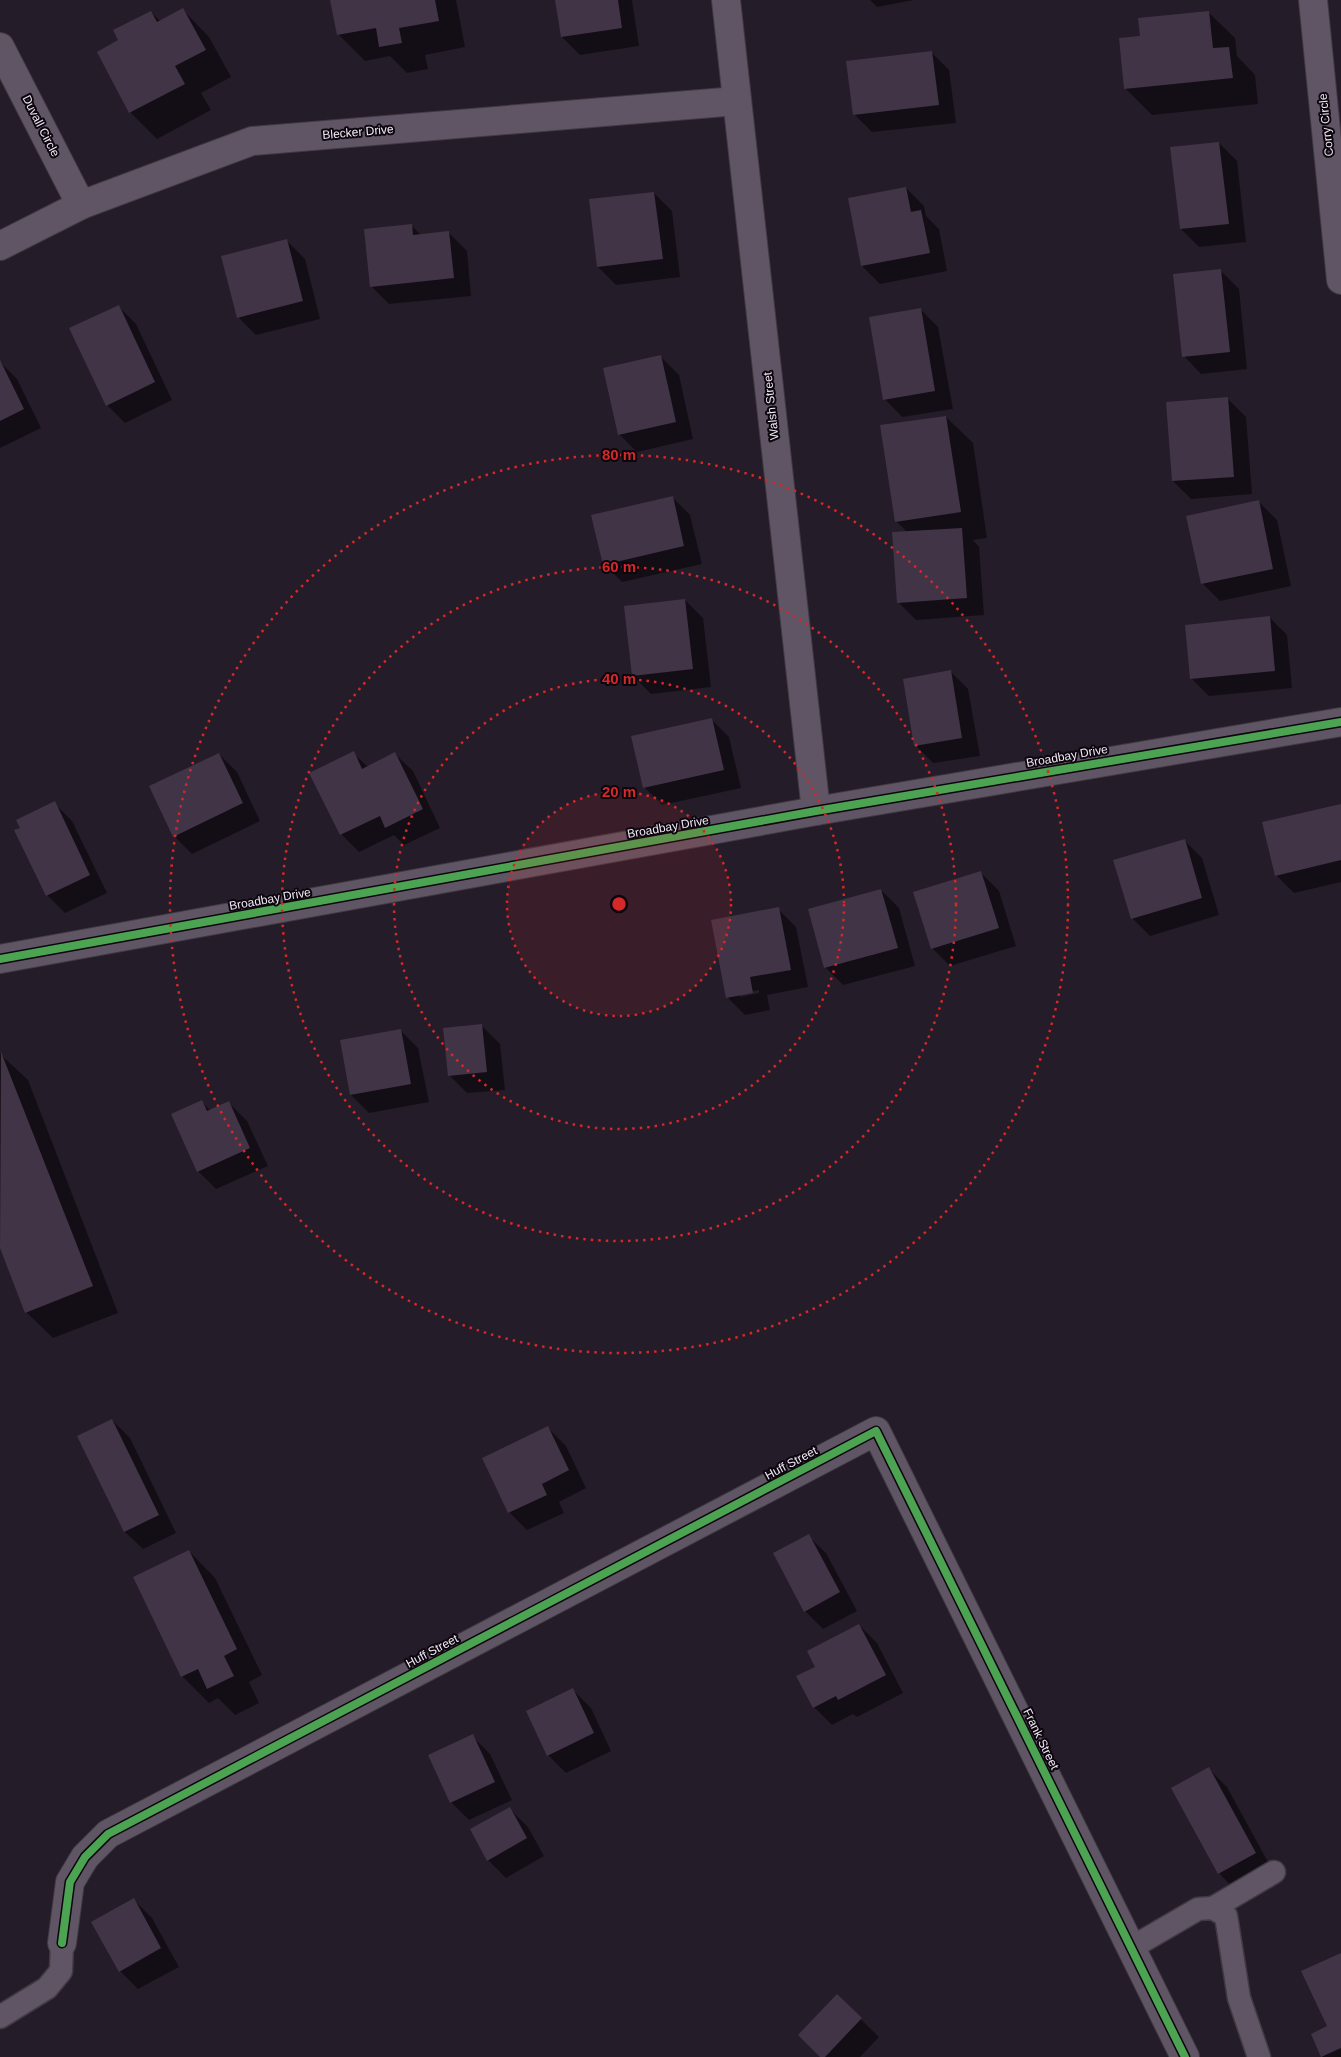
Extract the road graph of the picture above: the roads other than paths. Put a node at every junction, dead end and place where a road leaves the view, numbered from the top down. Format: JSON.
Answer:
{"nodes":[{"id":1,"x":726,"y":0,"type":"edge"},
{"id":2,"x":1313,"y":0,"type":"edge"},
{"id":3,"x":0,"y":47,"type":"edge"},
{"id":4,"x":737,"y":101,"type":"junction"},
{"id":5,"x":81,"y":205,"type":"junction"},
{"id":6,"x":0,"y":246,"type":"edge"},
{"id":7,"x":1341,"y":280,"type":"edge"},
{"id":8,"x":1341,"y":722,"type":"edge"},
{"id":9,"x":816,"y":811,"type":"junction"},
{"id":10,"x":0,"y":959,"type":"edge"},
{"id":11,"x":876,"y":1431,"type":"joint"},
{"id":12,"x":1274,"y":1872,"type":"dead end"},
{"id":13,"x":1213,"y":1908,"type":"junction"},
{"id":14,"x":62,"y":1943,"type":"joint"},
{"id":15,"x":1131,"y":1948,"type":"junction"},
{"id":16,"x":0,"y":2017,"type":"edge"},
{"id":17,"x":1186,"y":2057,"type":"edge"},
{"id":18,"x":1259,"y":2057,"type":"edge"}],
"edges":[{"from":1,"to":4,"type":"street","name":"Walsh Street"},
{"from":2,"to":7,"type":"street","name":"Corry Circle"},
{"from":3,"to":5,"type":"street","name":"Duvall Circle"},
{"from":4,"to":5,"type":"street","name":"Blecker Drive"},
{"from":4,"to":9,"type":"street","name":"Walsh Street"},
{"from":5,"to":6,"type":"street","name":"Blecker Drive"},
{"from":8,"to":9,"type":"street","name":"Broadbay Drive"},
{"from":9,"to":10,"type":"street","name":"Broadbay Drive"},
{"from":11,"to":14,"type":"street","name":"Huff Street"},
{"from":11,"to":15,"type":"street","name":"Frank Street"},
{"from":12,"to":13,"type":"lane"},
{"from":13,"to":15,"type":"lane"},
{"from":13,"to":18,"type":"lane"},
{"from":14,"to":16,"type":"lane"},
{"from":15,"to":17,"type":"street","name":"Frank Street"}]}
